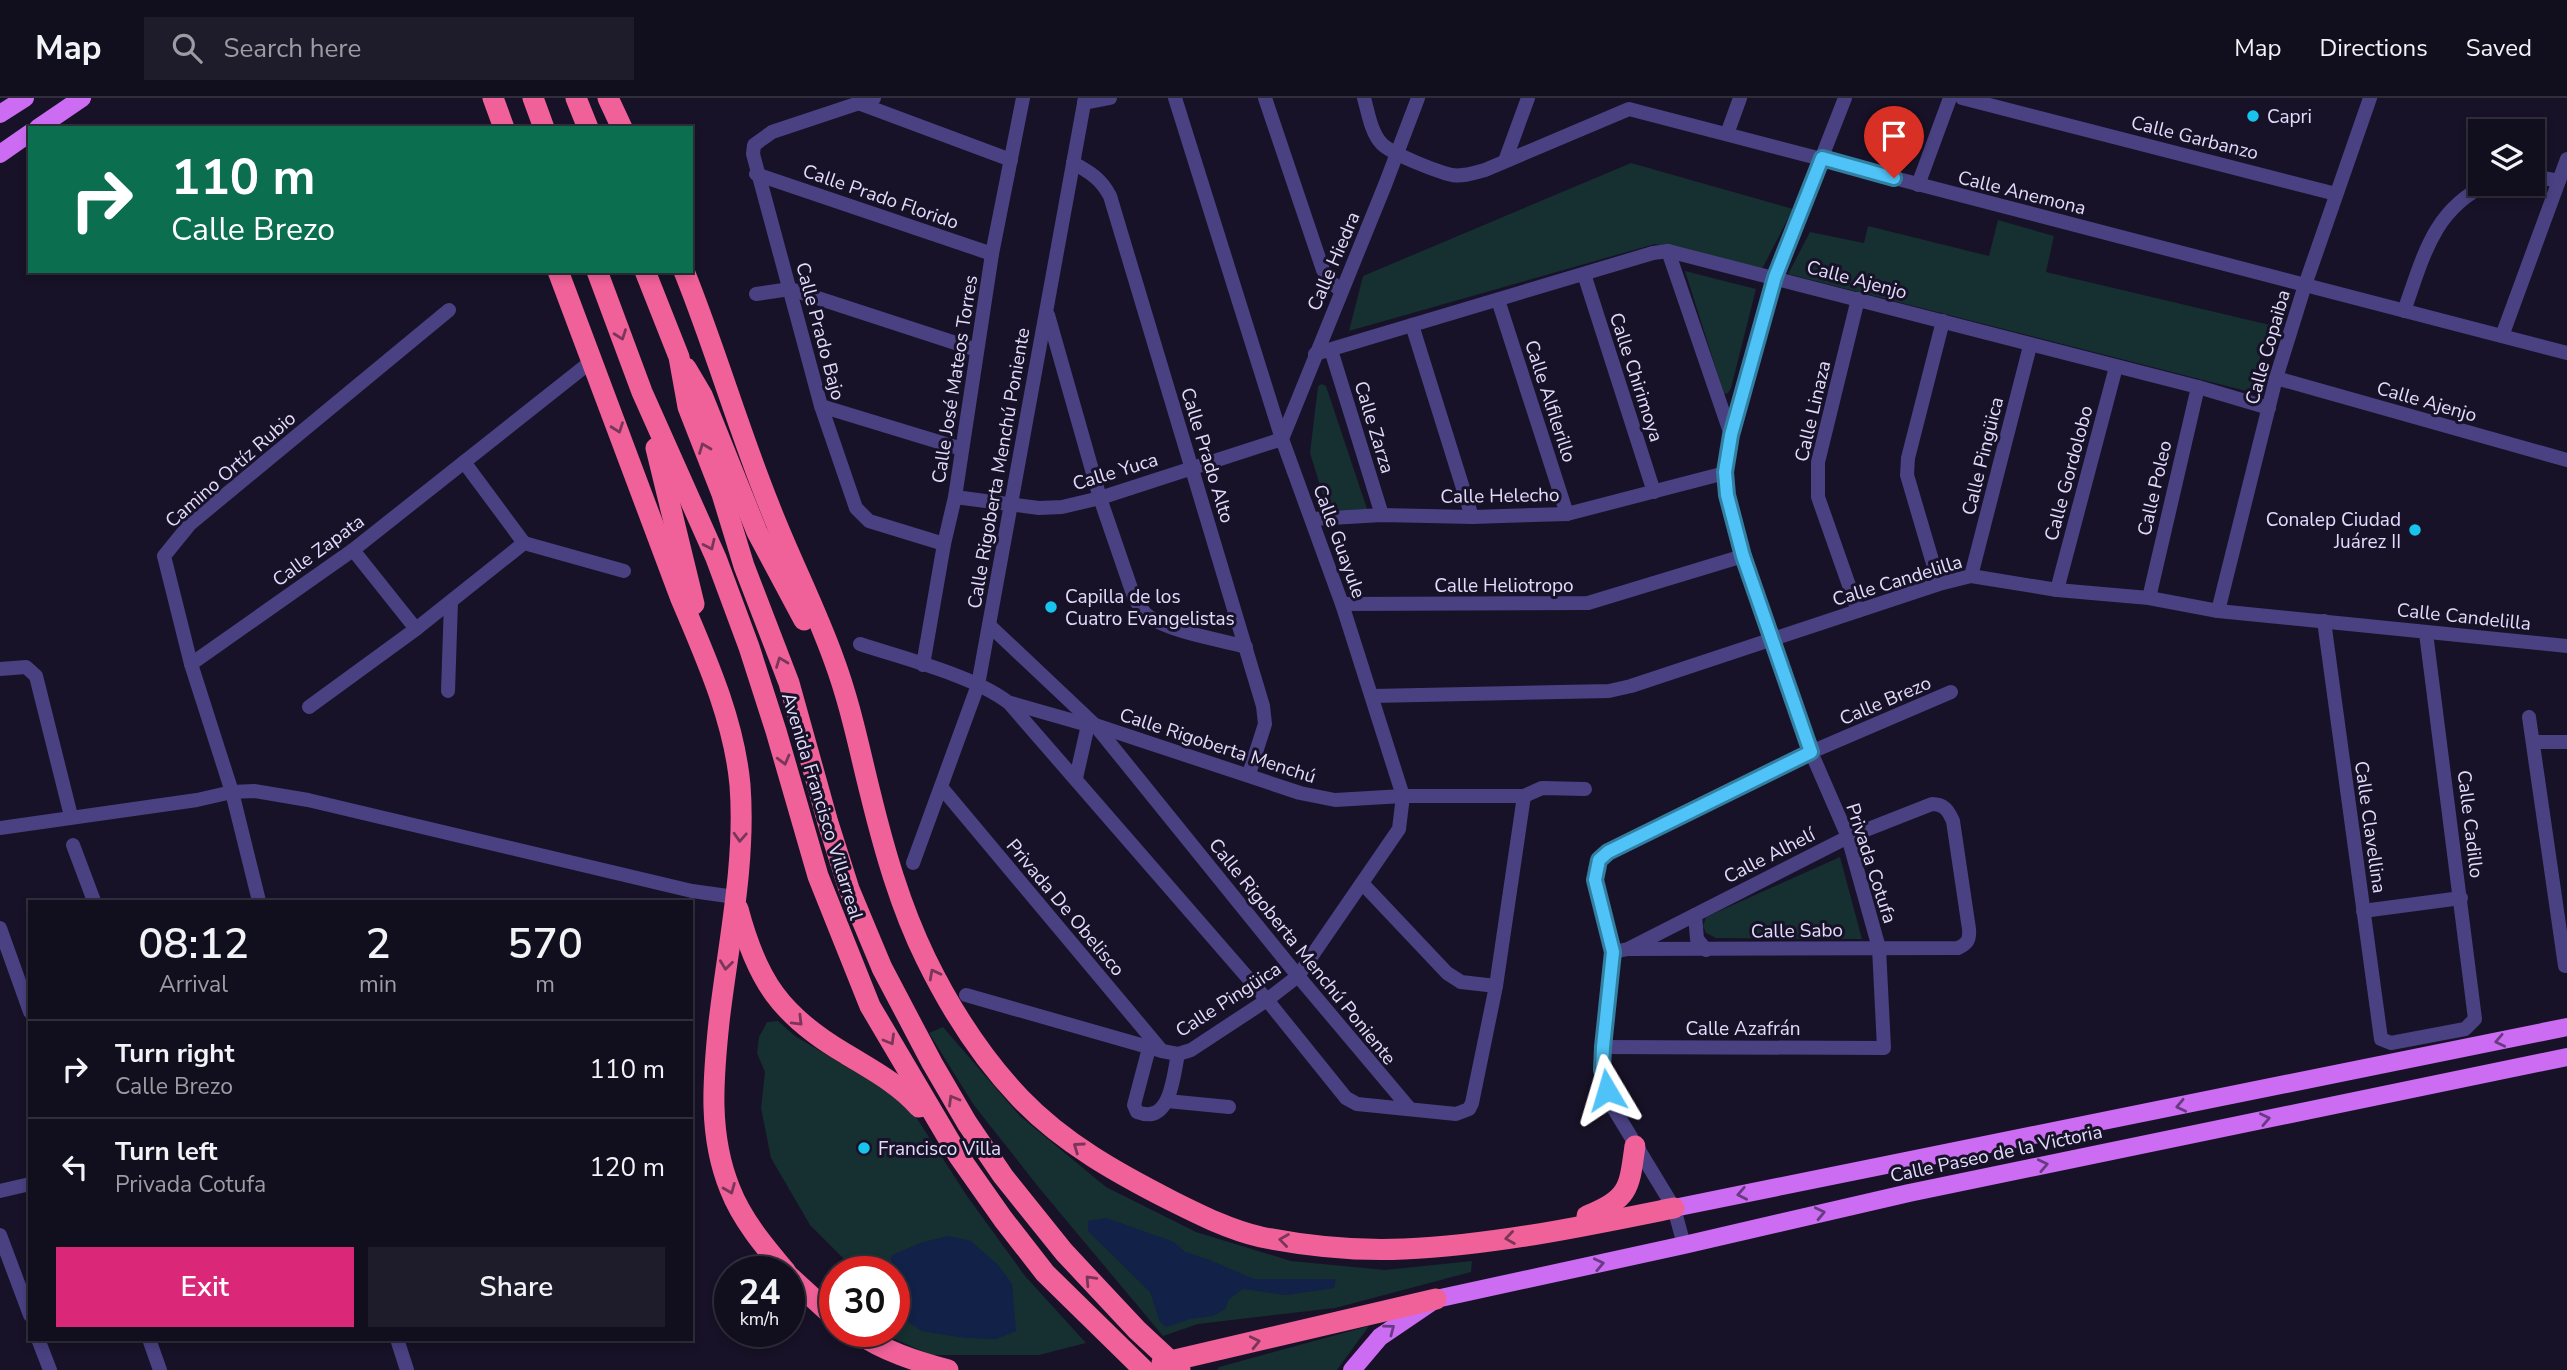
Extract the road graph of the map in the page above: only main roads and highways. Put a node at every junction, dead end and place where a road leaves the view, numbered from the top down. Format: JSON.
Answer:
{"nodes":[{"id":1,"x":24,"y":98,"type":"edge"},
{"id":2,"x":493,"y":98,"type":"edge"},
{"id":3,"x":533,"y":98,"type":"edge"},
{"id":4,"x":576,"y":98,"type":"edge"},
{"id":5,"x":608,"y":98,"type":"edge"},
{"id":6,"x":78,"y":99,"type":"edge"},
{"id":7,"x":0,"y":114,"type":"edge"},
{"id":8,"x":41,"y":126,"type":"edge"},
{"id":9,"x":503,"y":126,"type":"edge"},
{"id":10,"x":543,"y":126,"type":"edge"},
{"id":11,"x":587,"y":126,"type":"edge"},
{"id":12,"x":621,"y":126,"type":"edge"},
{"id":13,"x":28,"y":134,"type":"edge"},
{"id":14,"x":0,"y":154,"type":"edge"},
{"id":15,"x":559,"y":273,"type":"edge"},
{"id":16,"x":598,"y":273,"type":"edge"},
{"id":17,"x":646,"y":273,"type":"edge"},
{"id":18,"x":685,"y":273,"type":"edge"},
{"id":19,"x":679,"y":356,"type":"junction"},
{"id":20,"x":642,"y":392,"type":"junction"},
{"id":21,"x":703,"y":652,"type":"junction"},
{"id":22,"x":849,"y":706,"type":"junction"},
{"id":23,"x":735,"y":897,"type":"junction"},
{"id":24,"x":2567,"y":1027,"type":"edge"},
{"id":25,"x":2567,"y":1057,"type":"edge"},
{"id":26,"x":1635,"y":1146,"type":"road end"},
{"id":27,"x":958,"y":1155,"type":"junction"},
{"id":28,"x":1674,"y":1208,"type":"joint"},
{"id":29,"x":1554,"y":1232,"type":"junction"},
{"id":30,"x":774,"y":1256,"type":"edge"},
{"id":31,"x":805,"y":1290,"type":"edge"},
{"id":32,"x":1436,"y":1299,"type":"junction"},
{"id":33,"x":819,"y":1303,"type":"edge"},
{"id":34,"x":883,"y":1347,"type":"edge"},
{"id":35,"x":1184,"y":1364,"type":"edge"},
{"id":36,"x":948,"y":1370,"type":"edge"},
{"id":37,"x":1126,"y":1370,"type":"edge"},
{"id":38,"x":1144,"y":1370,"type":"edge"},
{"id":39,"x":1352,"y":1370,"type":"edge"}],
"edges":[{"from":1,"to":7,"type":"main road"},
{"from":2,"to":9,"type":"highway"},
{"from":3,"to":10,"type":"highway"},
{"from":4,"to":11,"type":"highway"},
{"from":5,"to":12,"type":"highway"},
{"from":6,"to":8,"type":"main road"},
{"from":13,"to":14,"type":"main road"},
{"from":15,"to":21,"type":"highway","one_way":true},
{"from":16,"to":20,"type":"highway","name":"Avenida Francisco Villarreal","one_way":true},
{"from":17,"to":19,"type":"highway","name":"Avenida Francisco Villarreal"},
{"from":18,"to":22,"type":"highway"},
{"from":19,"to":22,"type":"highway"},
{"from":35,"to":19,"type":"highway","name":"Avenida Francisco Villarreal","one_way":true},
{"from":20,"to":21,"type":"highway"},
{"from":20,"to":27,"type":"highway","name":"Avenida Francisco Villarreal","one_way":true},
{"from":21,"to":23,"type":"highway","one_way":true},
{"from":29,"to":22,"type":"highway","one_way":true},
{"from":23,"to":27,"type":"highway","one_way":true},
{"from":23,"to":30,"type":"highway","one_way":true},
{"from":24,"to":28,"type":"main road","name":"Calle Paseo de la Victoria","one_way":true},
{"from":32,"to":25,"type":"main road","name":"Calle Paseo de la Victoria","one_way":true},
{"from":26,"to":29,"type":"highway"},
{"from":27,"to":38,"type":"highway","name":"Avenida Francisco Villarreal"},
{"from":28,"to":29,"type":"highway"},
{"from":31,"to":33,"type":"highway"},
{"from":35,"to":32,"type":"highway","one_way":true},
{"from":39,"to":32,"type":"main road","one_way":true},
{"from":34,"to":36,"type":"highway"},
{"from":35,"to":37,"type":"highway"}]}
